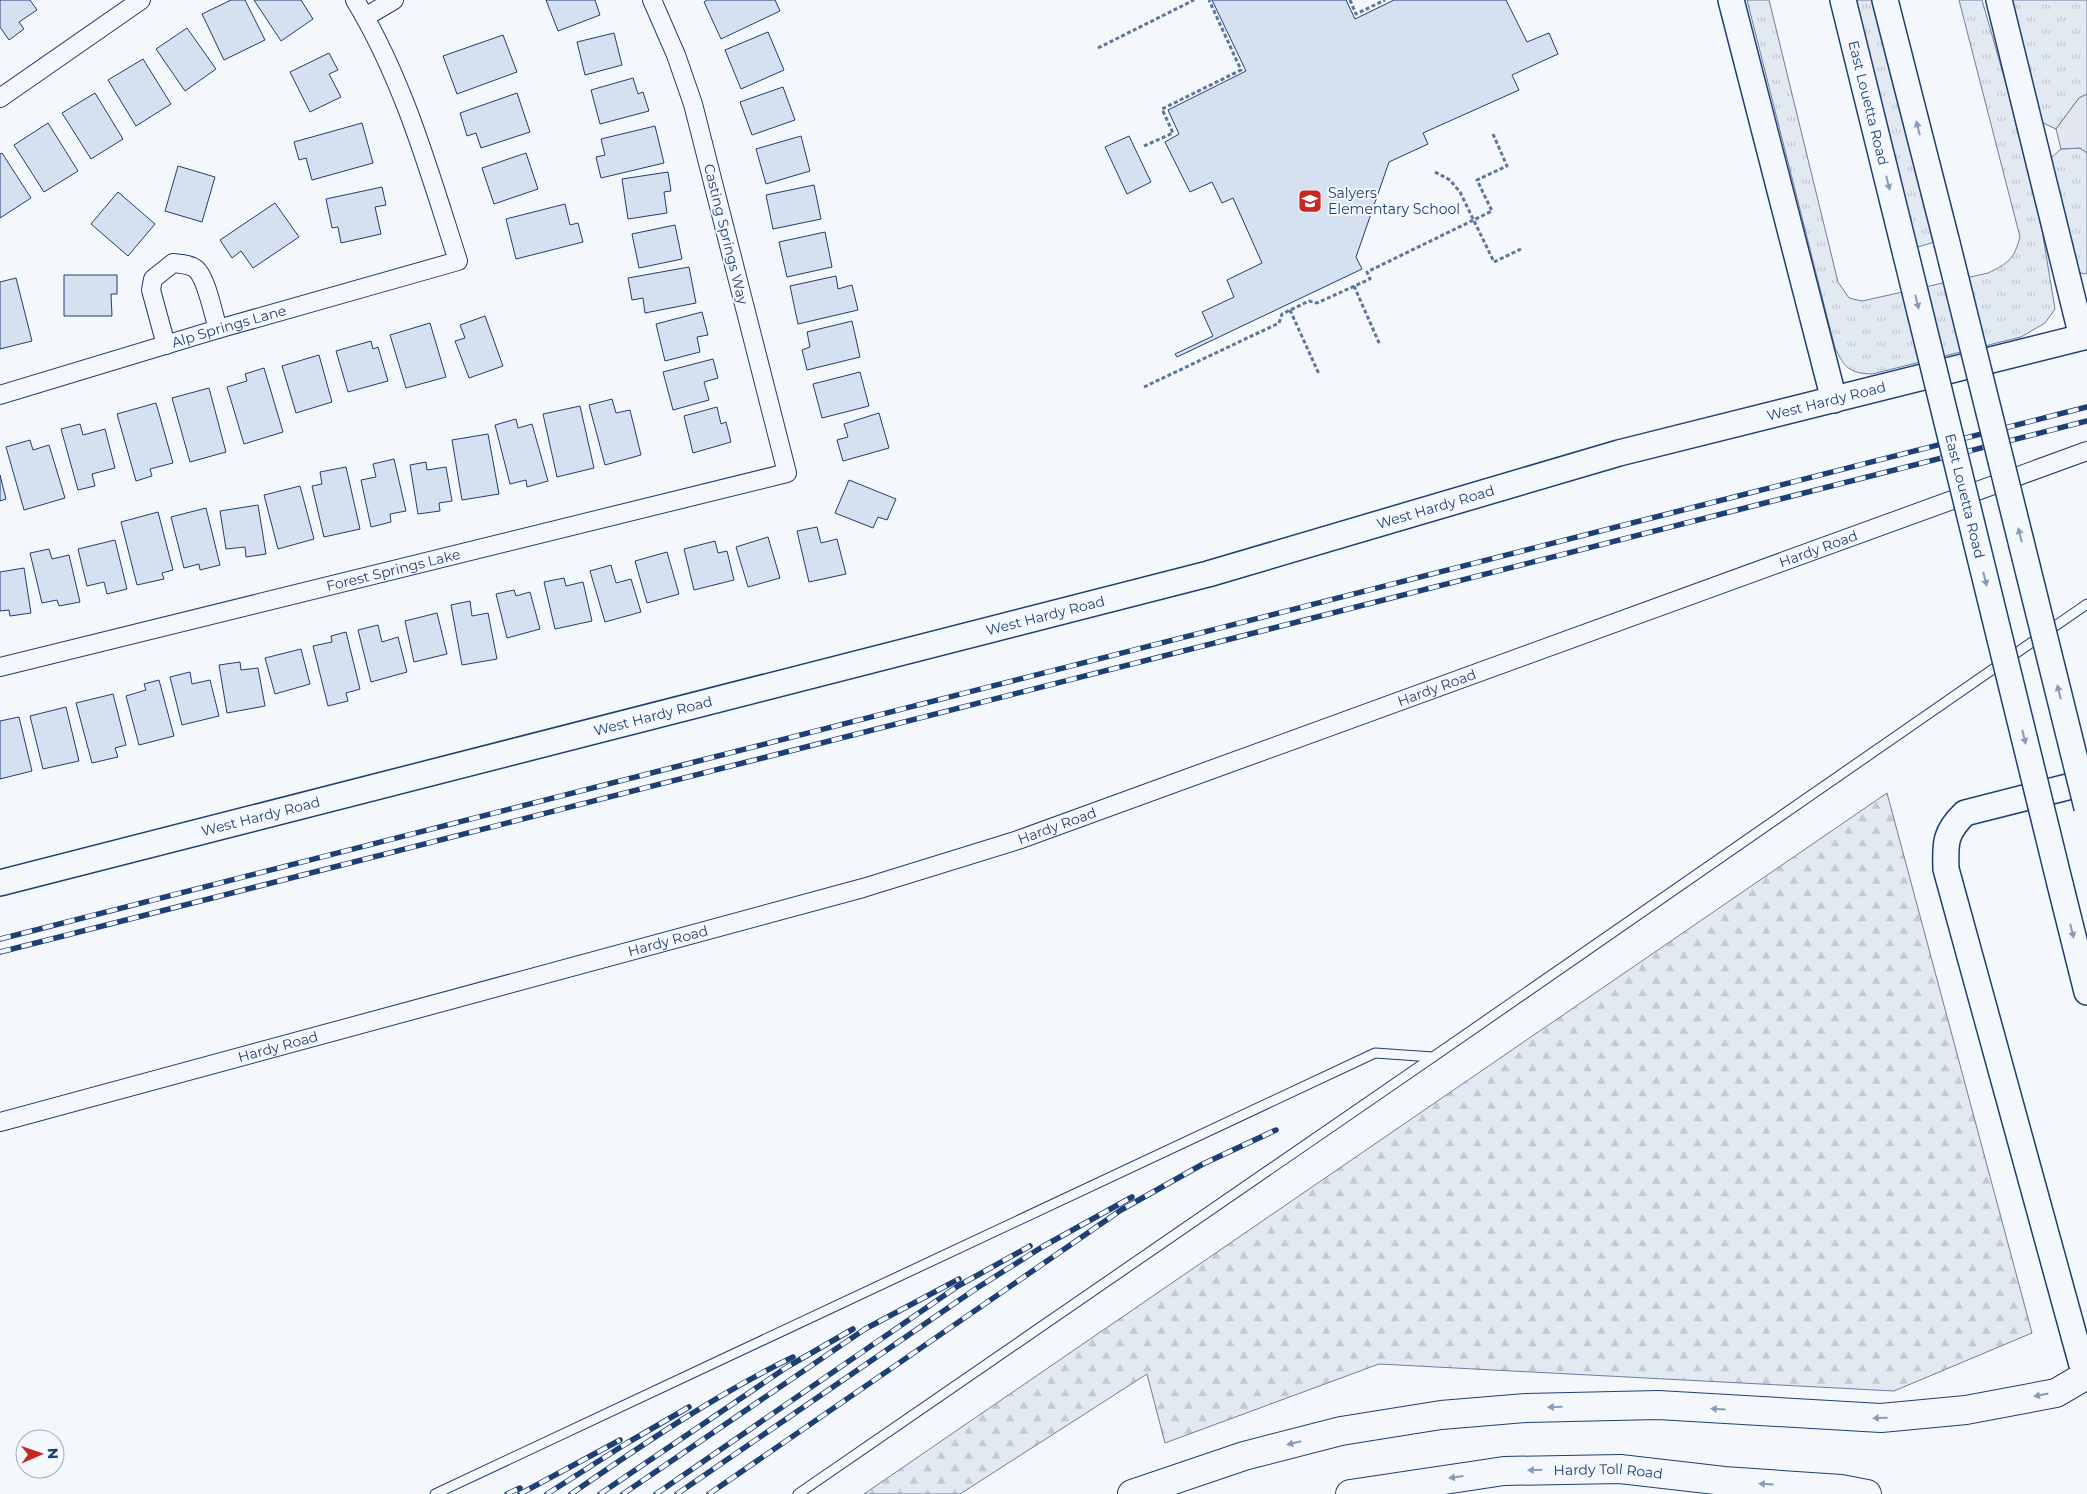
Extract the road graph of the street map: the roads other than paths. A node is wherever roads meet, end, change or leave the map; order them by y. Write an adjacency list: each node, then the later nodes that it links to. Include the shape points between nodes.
1 (141, 0): 10 (street)
2 (355, 0): 9 (street)
3 (394, 0): 9 (street)
4 (652, 0): 17 (street, Casting Springs Way, via 693,104)
5 (1731, 0): 15 (main road)
6 (1843, 0): 23 (main road, East Louetta Road, one-way to 23, bridge)
7 (1885, 0): 21 (main road, one-way to 7, bridge)
8 (1999, 0): 12 (main road)
9 (365, 17): 11 (street, Alp Springs Lane, via 411,113 458,261)
10 (0, 98)
11 (218, 329): 13 (street, Alp Springs Lane); 13 (street, via 203,281 196,270 173,263 153,279 151,290)
12 (2085, 337): 15 (main road, West Hardy Road)
13 (166, 345): 14 (street, Alp Springs Lane)
14 (0, 395)
15 (1834, 400): 22 (main road, West Hardy Road, via 1619,453 1208,574)
16 (2087, 451): 25 (street, Hardy Road, via 1018,840 863,888)
17 (787, 473): 19 (street, Forest Springs Lake)
18 (2087, 604): 24 (lane)
19 (0, 667)
20 (2087, 782): 26 (main road, via 1965,813 1951,826 1945,844 1946,869)
21 (2087, 808)
22 (0, 883)
23 (2087, 992)
24 (1433, 1057): 27 (lane, via 1375,1053); 28 (lane)
25 (0, 1122)
26 (2086, 1376): 29 (highway, one-way to 29, via 2056,1393 1966,1410 1881,1418 1658,1405 1526,1408 1441,1416 1342,1431 1271,1449)
27 (435, 1494)
28 (798, 1494)
29 (1132, 1494)
30 (1350, 1494): 31 (highway, Hardy Toll Road, one-way to 30, via 1620,1469 1504,1470)
31 (1867, 1494)

